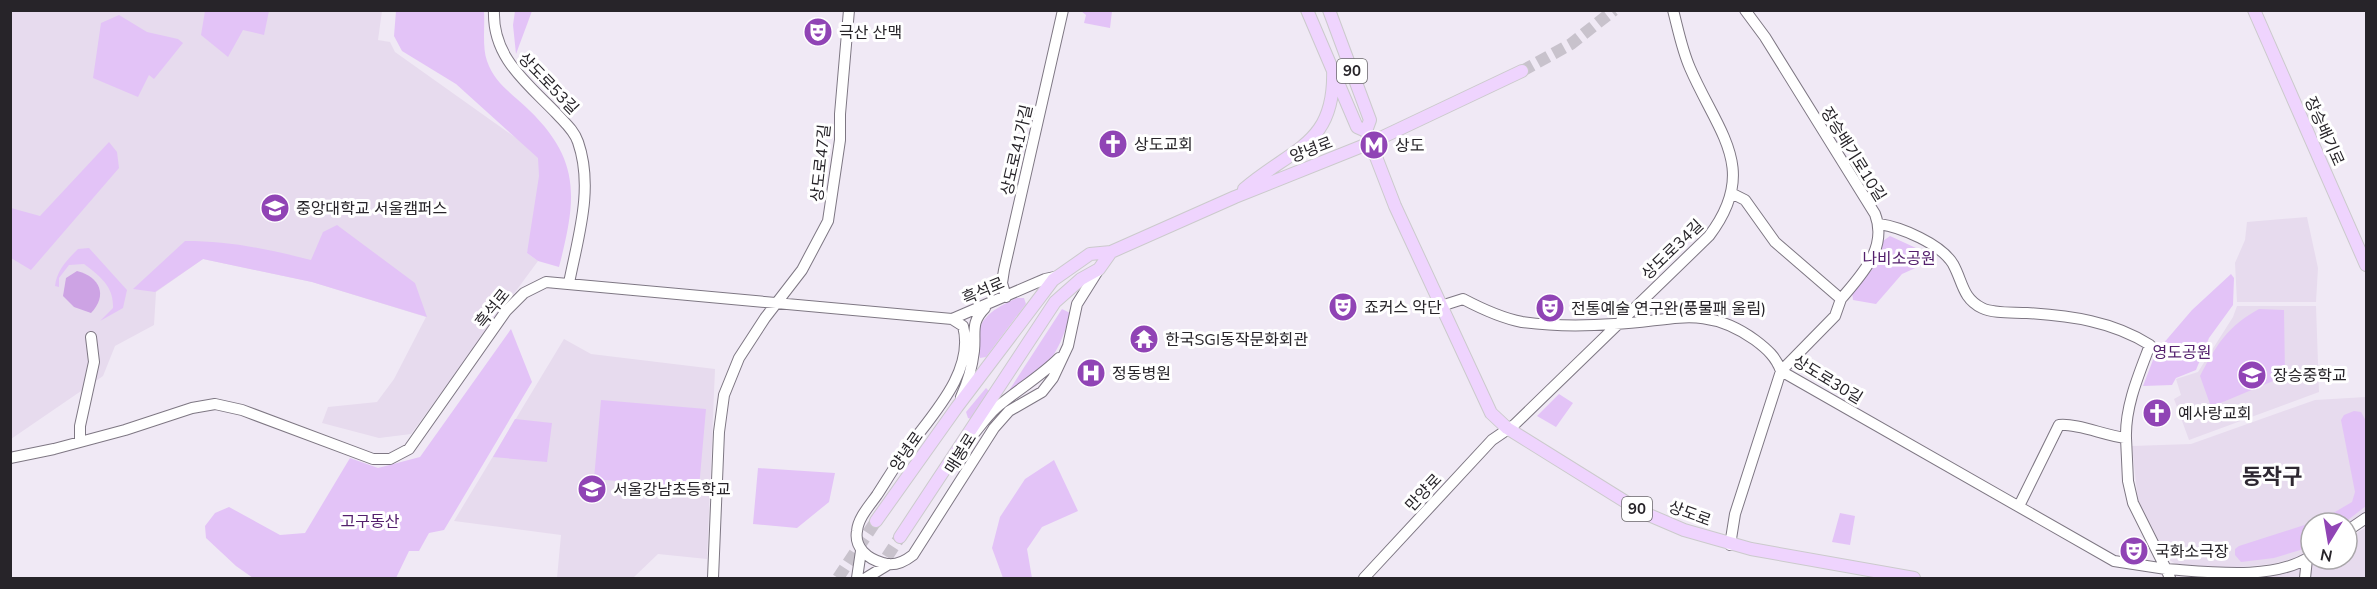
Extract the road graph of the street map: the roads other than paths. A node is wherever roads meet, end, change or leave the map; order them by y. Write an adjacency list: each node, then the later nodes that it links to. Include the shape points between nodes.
1 (494, 10): 19 (street, 상도로53길, via 497,43 506,60 569,127 578,142 585,180 584,205)
2 (849, 10): 22 (street, 상도로47길, via 840,140 828,221 802,270)
3 (1063, 10): 20 (street, 상도로41가길, via 1004,270)
4 (1306, 10): 9 (main road, 상도로 / 90)
5 (1329, 10): 11 (main road, 상도로 / 90, via 1370,120)
6 (1673, 10): 12 (street, 상도로34길, via 1689,66 1719,125 1734,169)
7 (1745, 10): 14 (street, 장승배기로10길)
8 (2254, 10): 16 (main road, 장승배기로)
9 (1333, 68): 11 (main road, 상도로 / 90, via 1357,127); 13 (main road, via 1329,107 1317,134 1305,147 1264,172)
10 (1522, 71): 11 (main road, 양녕로)
11 (1368, 137): 13 (main road, 양녕로); 24 (main road, 상도로 / 90)
12 (1733, 194): 21 (street, via 1745,200 1774,242); 26 (street, 상도로34길, via 1709,236)
13 (1234, 197): 15 (main road, 양녕로)
14 (1879, 224): 21 (street, via 1879,241 1868,267); 33 (street, 장승배기로10길, via 1895,226 1928,242 1952,263 1966,298 1984,310 2078,316 2129,332 2150,345 2135,384)
15 (1111, 252): 17 (main road); 18 (main road, 양녕로, via 1090,254)
16 (2367, 265)
17 (1099, 269): 29 (street, 매봉로, via 1077,304); 35 (main road, via 1055,302 1009,368)
18 (1059, 276): 20 (street, 흑석로); 31 (main road, 양녕로)
19 (569, 283): 22 (street, 흑석로); 34 (street, 흑석로, via 535,286 506,311 409,449 395,457 373,459 242,410 215,404)
20 (1006, 297): 23 (street, 흑석로)
21 (1841, 298): 30 (street, via 1835,316)
22 (777, 304): 25 (street, 흑석로); 45 (street, 상도로47길, via 739,358 724,395 718,432)
23 (987, 306): 25 (street, 흑석로); 27 (street)
24 (1441, 306): 26 (street, via 1463,299 1493,315 1523,322); 32 (main road, 상도로 / 90, via 1491,413)
25 (952, 319): 27 (street)
26 (1616, 324): 30 (street, 상도로30길, via 1681,317 1728,323 1764,347 1778,361); 32 (street, 상도로34길)
27 (969, 328): 31 (street, via 975,348); 41 (street, via 950,392 910,445 857,528)
28 (91, 337): 34 (street, via 94,362)
29 (1067, 348): 35 (street, via 1040,377 994,410); 43 (street, 매봉로, via 1042,392 1010,411 994,428 913,555 905,562)
30 (1781, 371): 37 (street, 상도로30길); 40 (street)
31 (957, 407): 38 (main road, 양녕로)
32 (1508, 428): 40 (main road, 상도로 / 90, via 1642,512); 48 (street, 만양로, via 1492,440)
33 (2126, 438): 37 (street, via 2060,425); 44 (street, via 2133,503)
34 (80, 440): 36 (street, 흑석로)
35 (956, 456): 39 (main road)
36 (10, 458)
37 (2019, 506): 44 (street, 상도로30길, via 2114,561)
38 (876, 521)
39 (900, 537)
40 (1730, 544): 49 (main road, 상도로 / 90)
41 (861, 550): 43 (street, via 874,560); 46 (street)
42 (2299, 561): 44 (street, via 2229,574)
43 (889, 564): 47 (street, 매봉로)
44 (2168, 574)
45 (713, 579)
46 (857, 579)
47 (866, 579)
48 (1364, 579)
49 (1914, 579)

